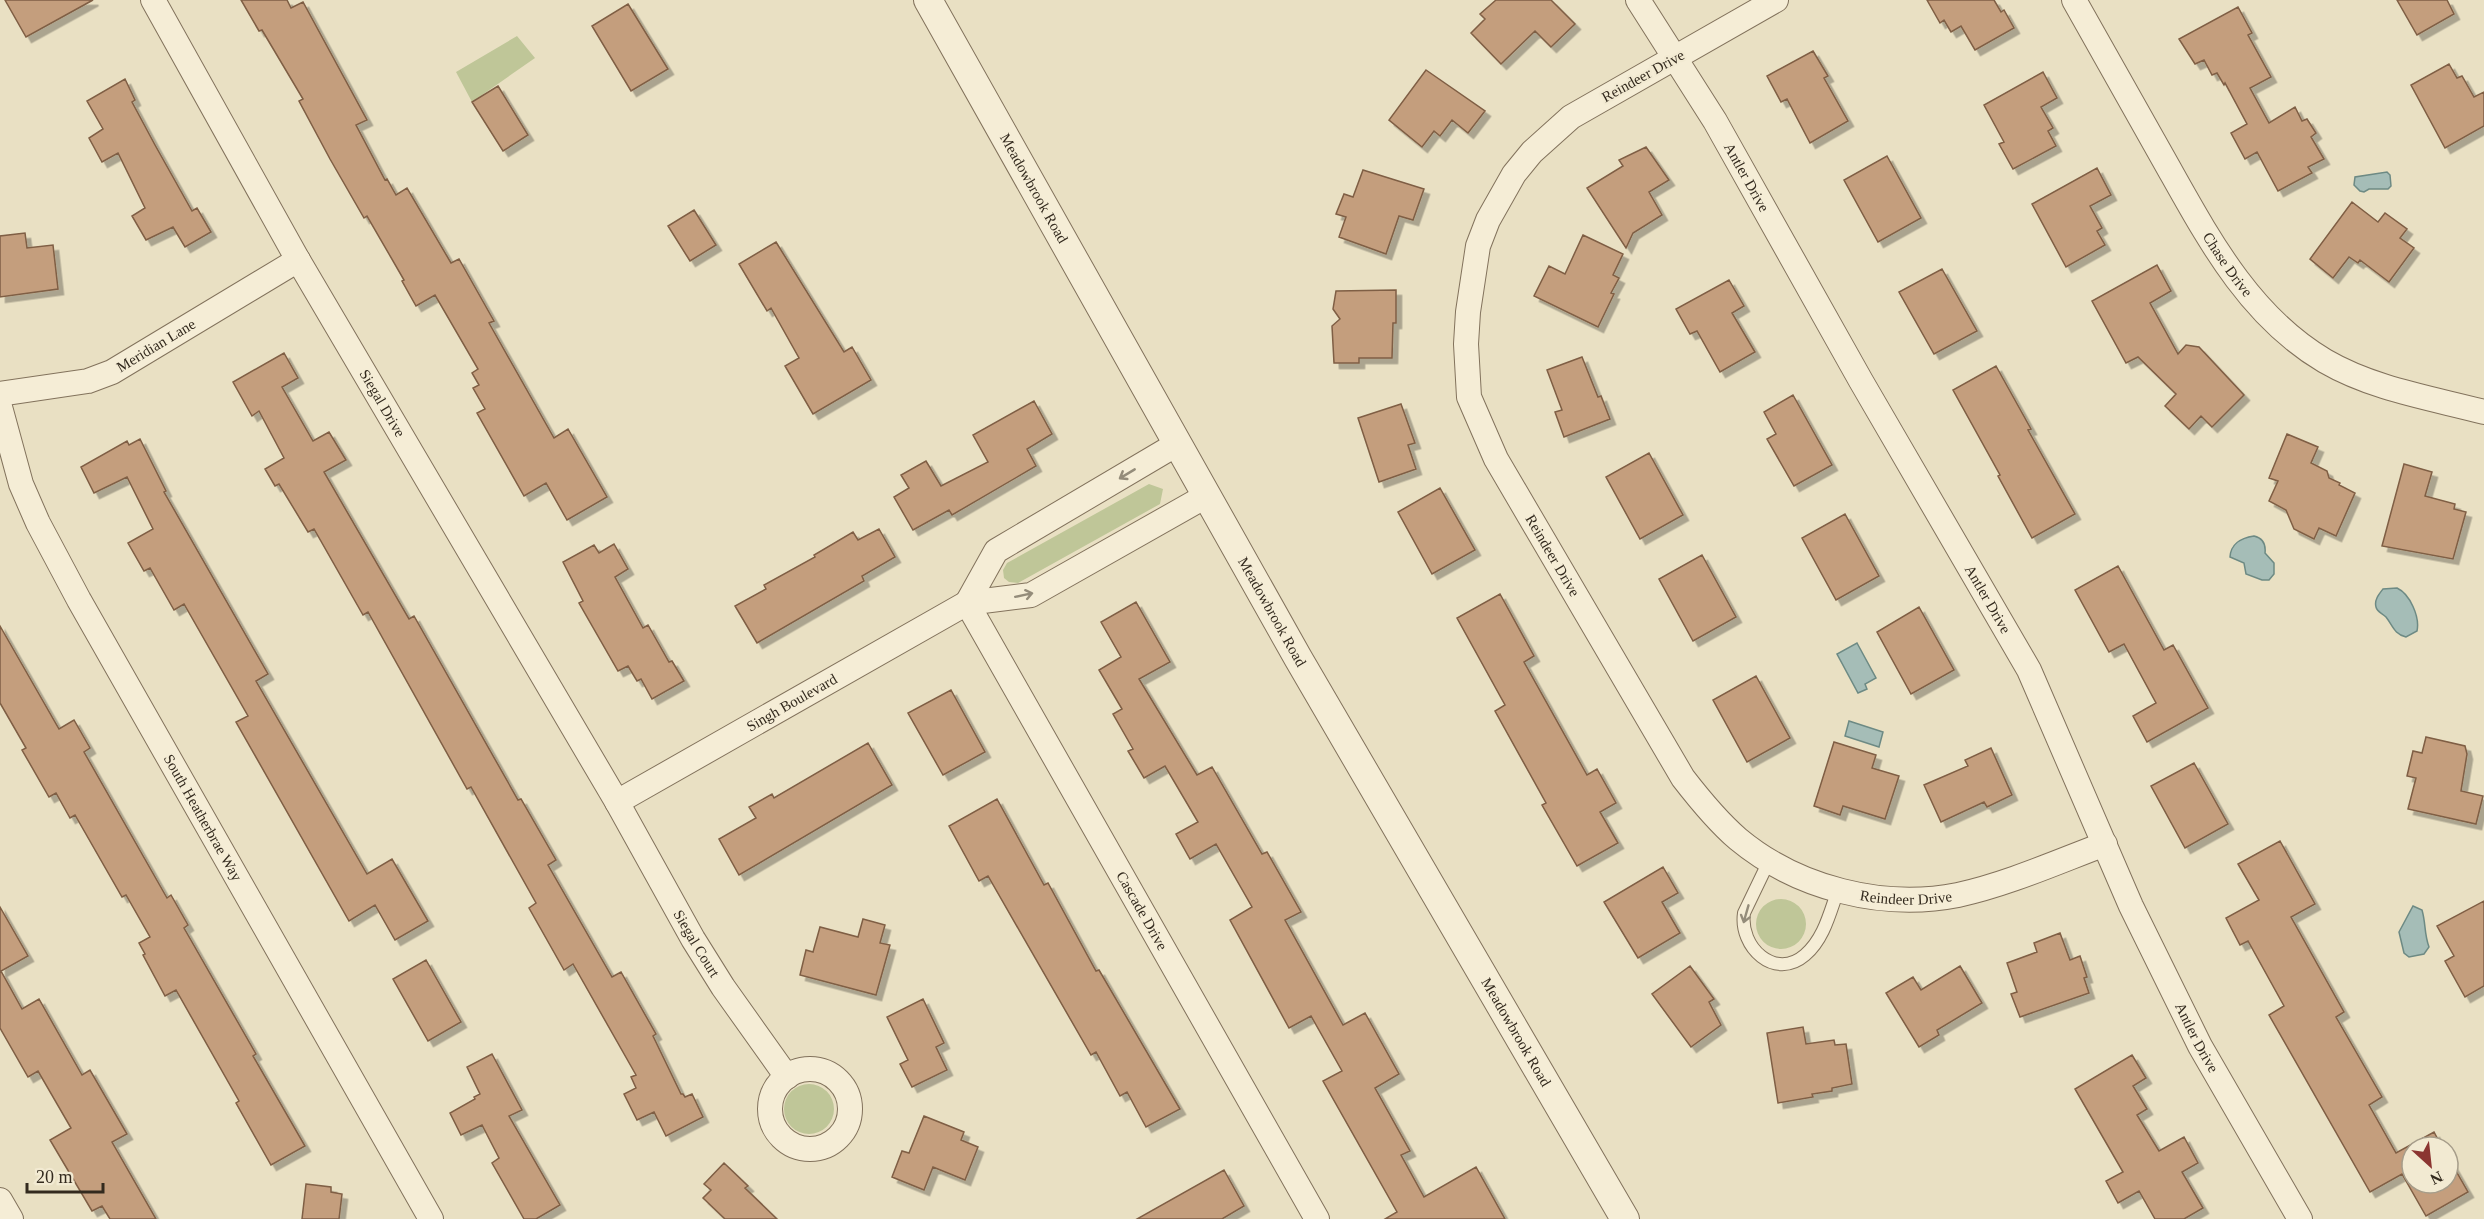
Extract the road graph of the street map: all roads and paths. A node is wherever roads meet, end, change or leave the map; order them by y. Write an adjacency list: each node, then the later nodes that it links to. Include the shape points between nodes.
1 (153, 0): 7 (street, Siegal Drive)
2 (928, 0): 11 (street, Meadowbrook Road)
3 (1638, 0): 6 (street, Antler Drive)
4 (1776, 0): 6 (street, Reindeer Drive)
5 (2074, 0): 10 (street, Chase Drive, via 2196,216 2231,272 2267,317 2300,345 2349,374)
6 (1675, 58): 15 (street, Antler Drive, via 2029,670); 16 (street, Reindeer Drive, via 1571,117 1514,174 1478,246 1466,333 1468,397 1496,459 1683,778 1721,823)
7 (298, 260): 8 (street, Meridian Lane, via 111,372 88,381); 14 (street, Siegal Drive)
8 (0, 394)
9 (0, 407): 21 (street, South Heatherbrae Way, via 21,484 38,523)
10 (2484, 412)
11 (1177, 444): 12 (street, Meadowbrook Road); 13 (street, one-way to 13, via 996,551)
12 (1206, 496): 13 (street, Singh Boulevard, one-way to 12, via 1031,595); 23 (street, Meadowbrook Road)
13 (967, 603): 14 (street, Singh Boulevard); 22 (street, Cascade Drive)
14 (617, 802): 18 (street, Siegal Court, via 693,939)
15 (2105, 844): 17 (street, Reindeer Drive, via 1956,895 1885,898); 24 (street, Antler Drive, via 2200,1046)
16 (1769, 861): 17 (street, Reindeer Drive); 17 (lane, one-way to 17, via 1743,923 1755,952 1767,962 1792,963 1813,948)
17 (1838, 890)
18 (787, 1077)
19 (0, 1200): 20 (street)
20 (11, 1219)
21 (431, 1219)
22 (1317, 1219)
23 (1625, 1219)
24 (2300, 1219)

